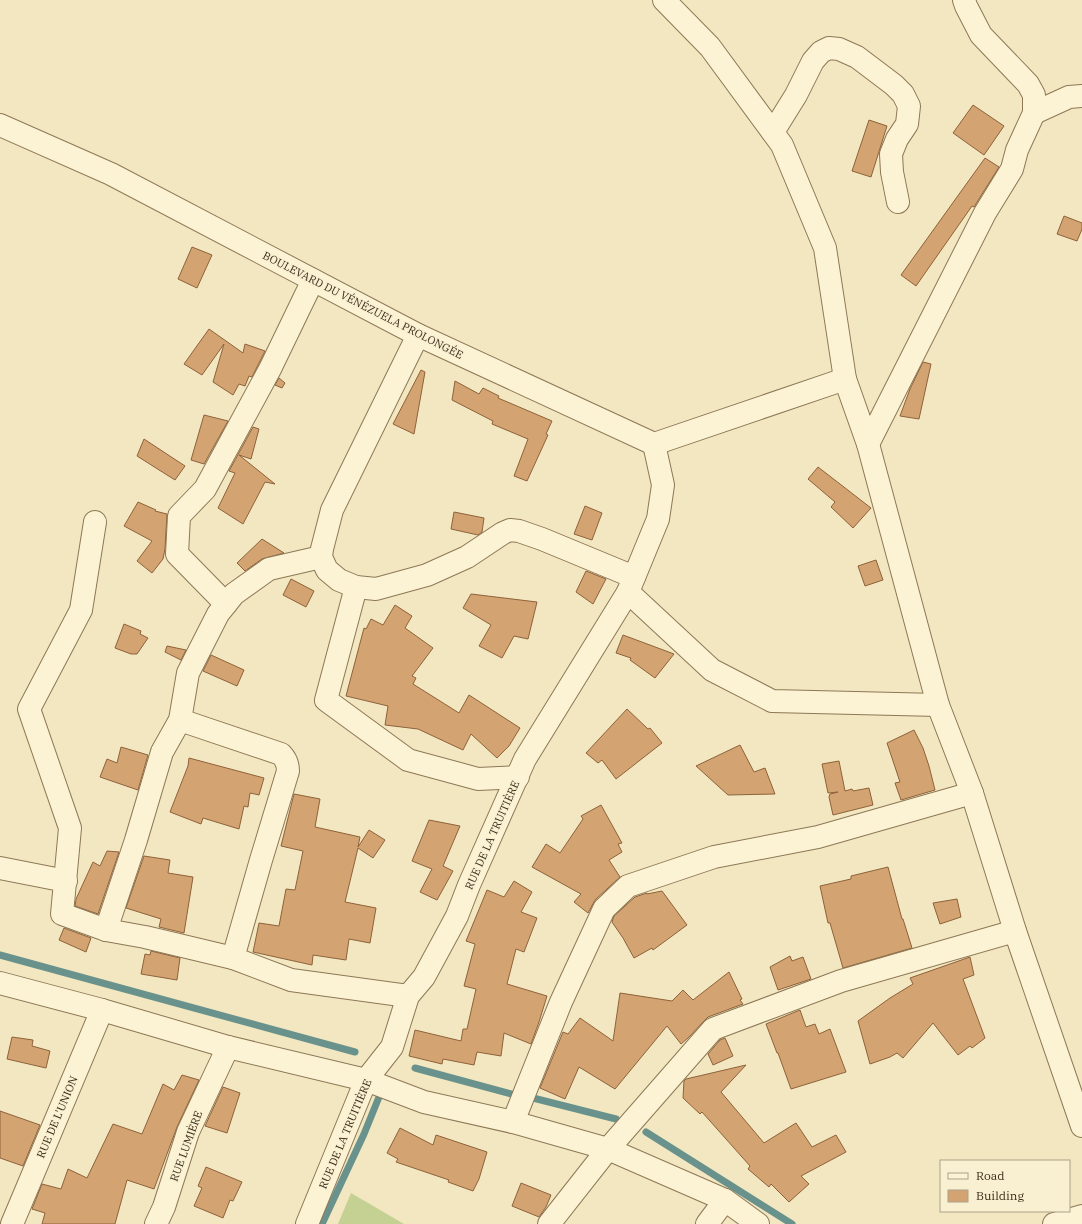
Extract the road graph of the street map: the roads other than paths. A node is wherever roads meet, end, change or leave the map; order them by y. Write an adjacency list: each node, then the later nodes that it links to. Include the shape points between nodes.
1 (664, 0): 6 (street, via 710,47)
2 (964, 0): 4 (street, via 981,35 1028,84 1034,95)
3 (1082, 96): 4 (street, via 1069,97)
4 (1034, 113): 12 (street, via 1012,169 985,213)
5 (0, 125): 8 (street, BOULEVARD DU VÉNÉZUELA PROLONGÉE, via 111,174)
6 (773, 132): 7 (street, via 796,95 812,61 821,52 829,48 839,49 857,57 894,85 903,94 909,106 907,124 891,154); 10 (street, via 782,145 825,248)
7 (898, 202)
8 (313, 280): 9 (street, BOULEVARD DU VÉNÉZUELA PROLONGÉE); 17 (street, via 270,369 205,490 179,516 177,554)
9 (418, 336): 11 (street, BOULEVARD DU VÉNÉZUELA PROLONGÉE); 14 (street, via 332,510)
10 (845, 379): 11 (street); 12 (street)
11 (654, 444): 15 (street, RUE DE LA TRUITIÈRE, via 663,485 658,519)
12 (868, 444): 18 (street)
13 (95, 522): 23 (street, via 81,610 29,709 70,828)
14 (321, 557): 16 (street, via 327,570 338,580); 17 (street, via 269,569 234,594)
15 (631, 584): 16 (street, via 542,539 510,530 467,557 427,575 376,589); 18 (street, via 712,670 772,701); 20 (street, RUE DE LA TRUITIÈRE)
16 (356, 587): 20 (street, via 326,700 408,760 478,779)
17 (226, 604): 19 (street, via 218,614 188,673)
18 (938, 705): 21 (street)
19 (180, 720): 24 (street, via 162,752); 26 (street, via 281,754 288,765)
20 (518, 776): 28 (street, RUE DE LA TRUITIÈRE, via 457,916 424,977)
21 (972, 794): 25 (street); 32 (street, via 818,837 714,857 628,886 604,909 561,1002)
22 (0, 868): 23 (street)
23 (66, 881): 24 (street, via 62,914)
24 (106, 930): 26 (street)
25 (1015, 931): 33 (street); 34 (street, via 841,981 713,1029)
26 (233, 958): 28 (street, via 291,980)
27 (0, 983): 29 (street)
28 (408, 996): 31 (street, RUE DE LA TRUITIÈRE, via 392,1047)
29 (102, 1010): 30 (street); 37 (street, RUE DE L'UNION)
30 (228, 1047): 31 (street); 38 (street, RUE LUMIÈRE, via 188,1132)
31 (366, 1080): 32 (street, via 424,1102); 39 (street, RUE DE LA TRUITIÈRE)
32 (513, 1122): 34 (street)
33 (1082, 1126)
34 (608, 1149): 35 (street); 40 (street)
35 (725, 1200): 41 (street); 42 (street)
36 (1082, 1216): 43 (street)
37 (12, 1224)
38 (156, 1224)
39 (307, 1224)
40 (549, 1224)
41 (707, 1224)
42 (758, 1224)
43 (1054, 1224)

